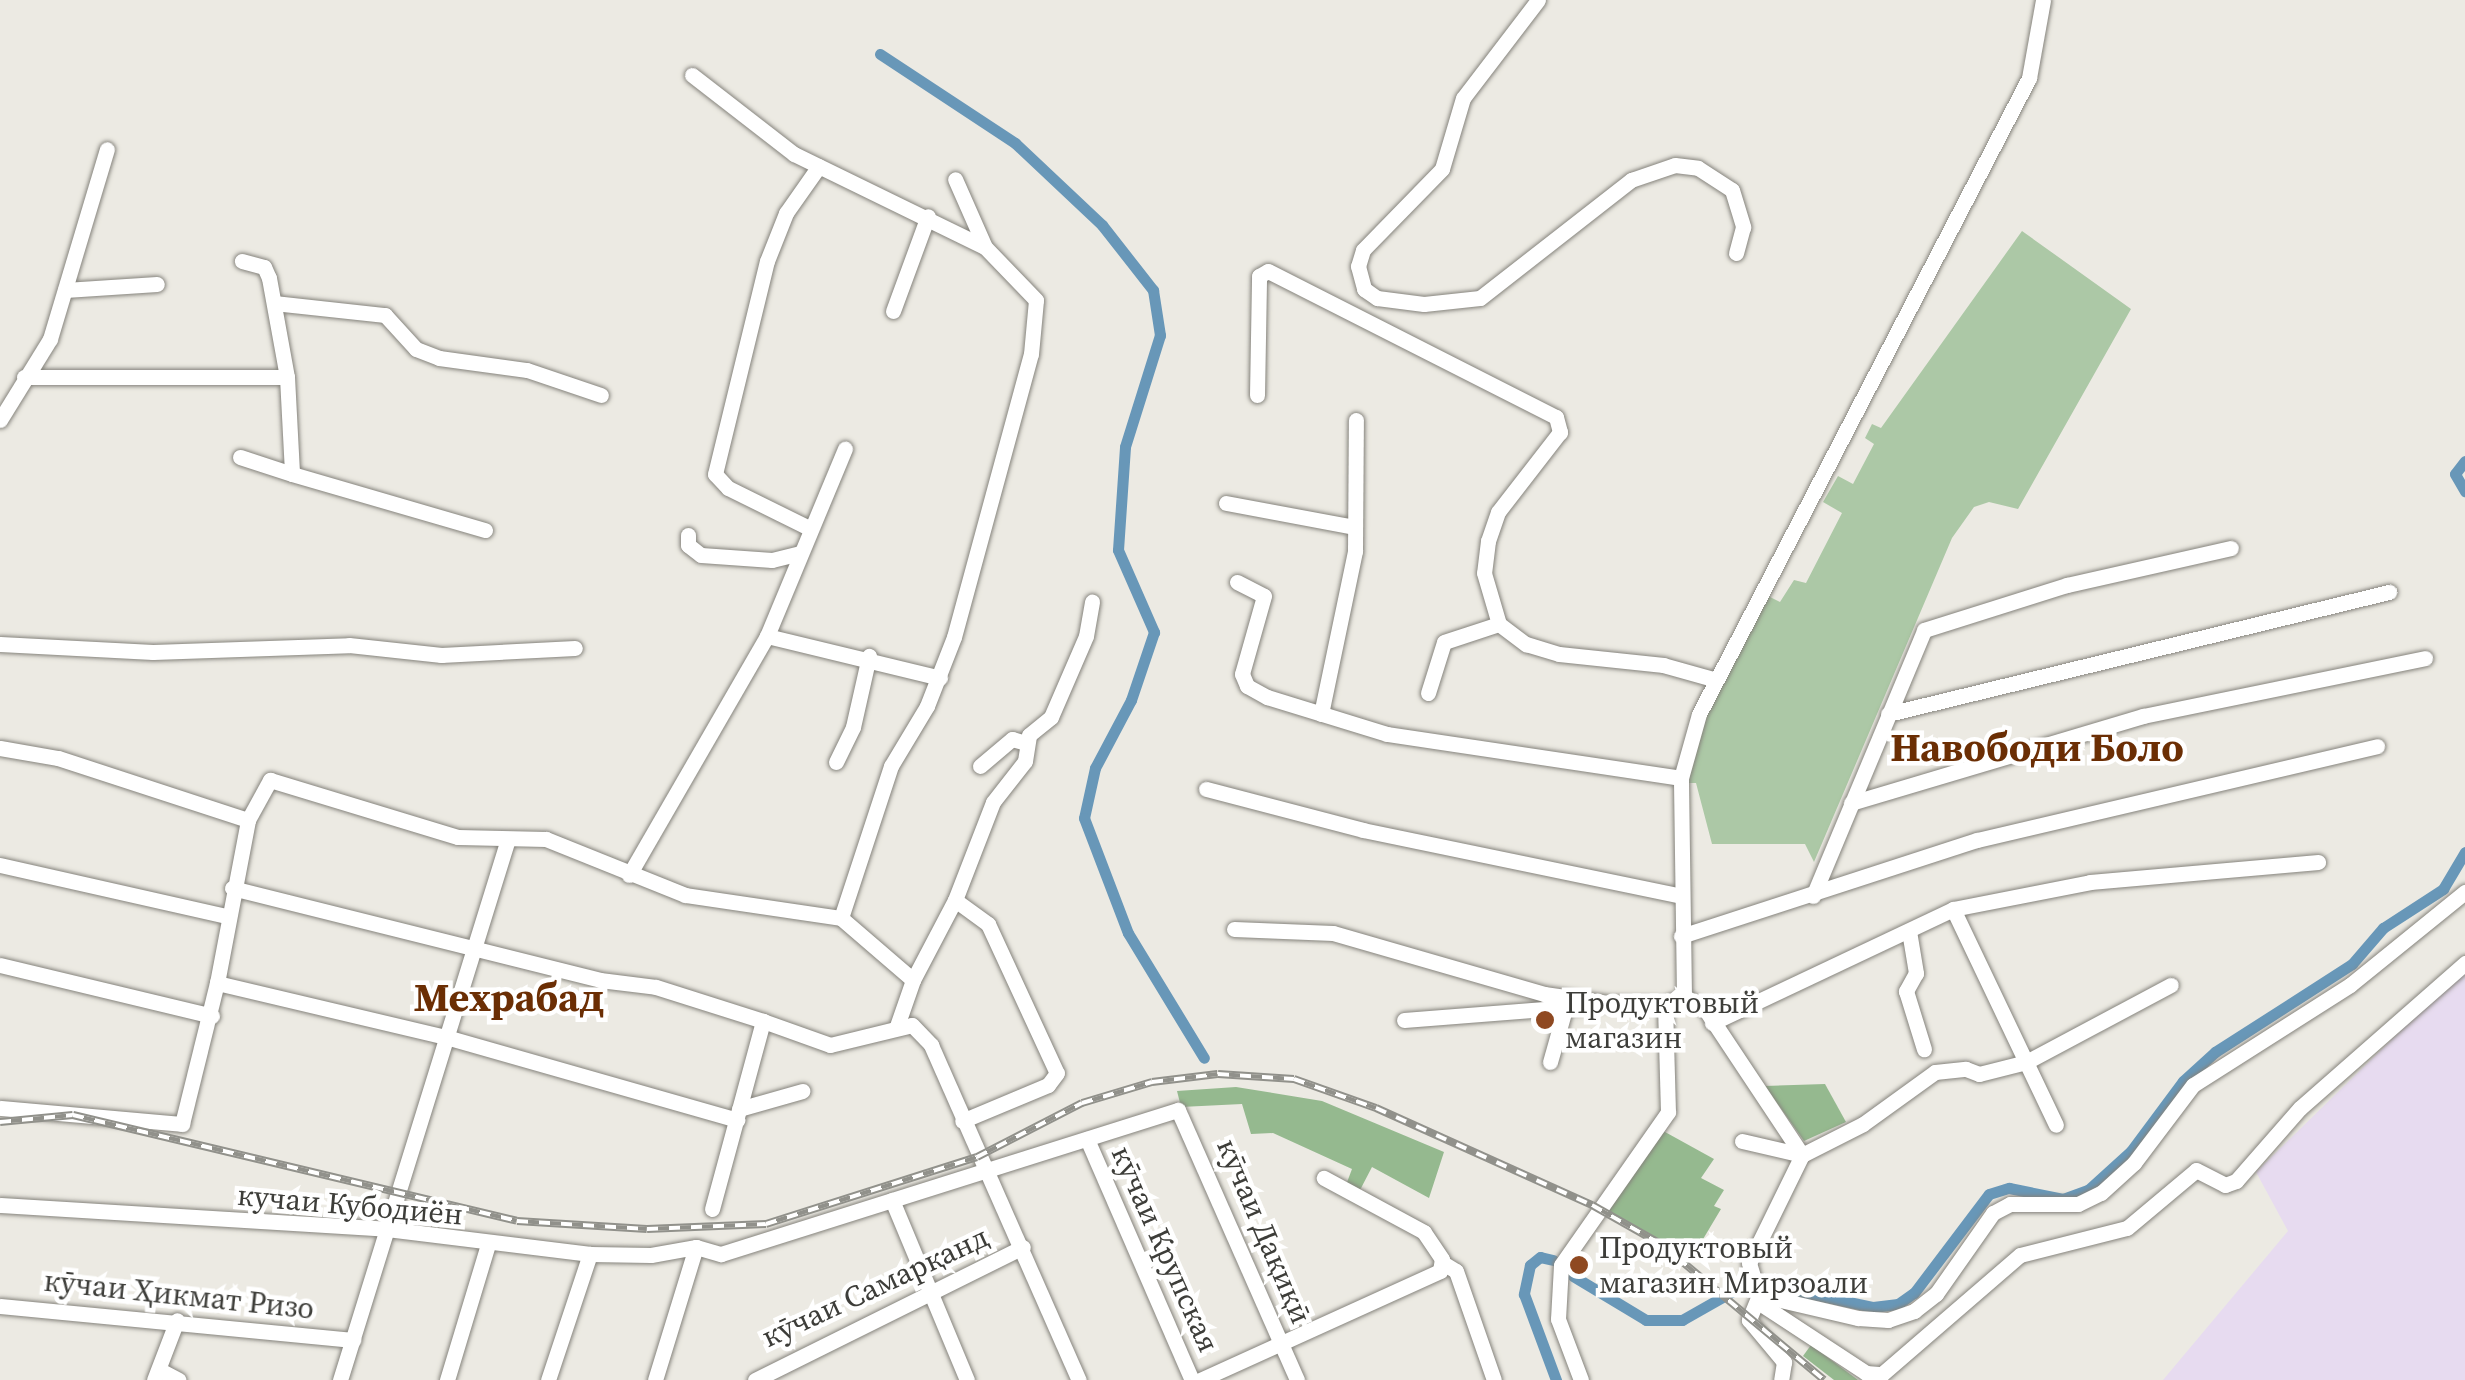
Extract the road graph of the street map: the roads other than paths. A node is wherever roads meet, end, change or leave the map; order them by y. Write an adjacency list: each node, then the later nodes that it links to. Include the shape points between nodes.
1 (1538, 0): 9 (street, via 1463,98 1442,169 1363,250 1358,266 1364,289 1377,298 1424,304 1480,298 1630,180 1675,165 1698,168 1732,190 1744,227)
2 (2043, 0): 41 (street, via 2028,78 1868,398)
3 (692, 75): 5 (street, via 753,127)
4 (107, 150): 12 (street)
5 (819, 166): 7 (street); 25 (street, via 786,213 767,261 715,474 728,488)
6 (955, 178): 8 (street)
7 (928, 216): 8 (street); 14 (street)
8 (985, 246): 40 (street, via 1036,300 1035,324 1005,460)
9 (1736, 253)
10 (242, 260): 13 (street, via 264,267)
11 (157, 284): 12 (street)
12 (64, 290): 15 (street, via 50,339)
13 (274, 303): 16 (street); 17 (street, via 384,315 416,349 440,358 500,364)
14 (893, 311)
15 (24, 377): 16 (street); 19 (street)
16 (287, 377): 23 (street)
17 (601, 395)
18 (1257, 395): 34 (street, via 1259,276 1268,271 1556,416 1560,432 1498,512 1488,540 1484,573)
19 (0, 420)
20 (1356, 420): 26 (street)
21 (845, 449): 25 (street)
22 (240, 457): 23 (street)
23 (292, 474): 27 (street)
24 (1226, 504): 26 (street)
25 (807, 527): 30 (street)
26 (1354, 527): 43 (street, via 1348,607)
27 (485, 530)
28 (688, 536): 30 (street, via 688,545 701,555 772,560)
29 (2231, 548): 44 (street, via 2067,584 1924,630)
30 (800, 553): 35 (street)
31 (1237, 582): 43 (street, via 1264,596 1242,664 1244,681 1267,697)
32 (2389, 592): 44 (street)
33 (1092, 602): 45 (street, via 1086,636 1051,717)
34 (1499, 624): 41 (street, via 1526,644 1559,654 1663,665); 42 (street, via 1444,642)
35 (767, 636): 38 (street); 57 (street)
36 (0, 644): 37 (street, via 153,652 349,645 441,655)
37 (576, 648)
38 (869, 656): 40 (street); 48 (street, via 853,728)
39 (2425, 658): 52 (street, via 2143,716)
40 (940, 678): 65 (street, via 891,766)
41 (1713, 678): 50 (street)
42 (1428, 693)
43 (1321, 714): 50 (street, via 1387,734)
44 (1888, 714): 52 (street)
45 (1026, 744): 49 (street, via 1012,739); 62 (street, via 1025,761 985,817)
46 (2377, 746): 61 (street, via 1977,840)
47 (0, 748): 53 (street, via 58,758)
48 (836, 762)
49 (980, 766)
50 (1681, 778): 60 (street)
51 (1206, 788): 60 (street, via 1363,830)
52 (1851, 804): 61 (street)
53 (248, 820): 54 (street, via 270,780 458,836); 58 (street)
54 (508, 839): 57 (street, via 546,839); 69 (street)
55 (2318, 862): 63 (street, via 2090,882)
56 (0, 865): 64 (street)
57 (629, 875): 65 (street, via 685,894)
58 (232, 888): 64 (street); 69 (street)
59 (2465, 892): 109 (street, via 2350,985 2192,1085 2134,1163 2101,1193 2078,1204 2010,1204 1992,1214 1936,1294 1914,1310 1888,1320 1858,1318)
60 (1681, 896): 68 (street)
61 (1813, 896): 68 (street)
62 (955, 900): 72 (street); 92 (street, via 988,924 1057,1073 1048,1085)
63 (1952, 910): 67 (street); 87 (street)
64 (227, 916): 73 (street)
65 (841, 918): 72 (street)
66 (1234, 929): 76 (street, via 1333,933 1544,994)
67 (1909, 931): 82 (street); 85 (street, via 1916,973 1906,991)
68 (1682, 936): 75 (street)
69 (473, 945): 81 (street, via 600,980 656,987); 84 (street)
70 (2465, 963): 109 (street, via 2300,1108 2236,1181 2225,1186 2196,1170 2127,1228 2011,1260 1882,1374 1866,1374)
71 (0, 966): 79 (street)
72 (913, 980): 83 (street)
73 (217, 984): 79 (street); 84 (street)
74 (2172, 985): 87 (street)
75 (1684, 996): 77 (street); 82 (street, via 1705,1009)
76 (1609, 1003): 77 (street); 78 (street)
77 (1665, 1004): 127 (street, via 1668,1112 1558,1281 1558,1318)
78 (1566, 1009): 80 (street); 86 (street)
79 (212, 1016): 89 (street, via 189,1116 177,1126 78,1110)
80 (1404, 1020)
81 (763, 1021): 83 (street, via 830,1044); 91 (street)
82 (1712, 1023): 96 (street)
83 (896, 1026): 92 (street, via 912,1025 925,1034)
84 (446, 1037): 91 (street); 102 (street)
85 (1924, 1049)
86 (1550, 1062)
87 (2026, 1062): 93 (street); 96 (street, via 1979,1074 1966,1068 1934,1072 1863,1124)
88 (802, 1091): 91 (street)
89 (0, 1108)
90 (1174, 1110): 94 (street, кучаи Кубодиён); 113 (street, кӯчаи Дақиқӣ, via 1187,1118)
91 (738, 1115): 101 (street)
92 (962, 1122): 97 (street)
93 (2056, 1125)
94 (1087, 1139): 97 (street, кучаи Кубодиён); 123 (street, кӯчаи Крупская)
95 (1742, 1140): 96 (street)
96 (1802, 1154): 109 (street, via 1753,1250 1749,1273)
97 (984, 1170): 99 (street, кучаи Кубодиён); 105 (street)
98 (1324, 1178): 107 (street, via 1424,1232)
99 (892, 1200): 104 (street, кучаи Кубодиён, via 722,1254); 108 (street)
100 (0, 1205): 102 (street, кучаи Кубодиён)
101 (712, 1209)
102 (387, 1229): 103 (street, кучаи Кубодиён); 112 (street)
103 (488, 1244): 106 (street, кучаи Кубодиён); 117 (street)
104 (696, 1247): 106 (street, кучаи Кубодиён); 119 (street)
105 (1024, 1248): 108 (street, кӯчаи Самарқанд); 122 (street)
106 (590, 1254): 118 (street)
107 (1443, 1264): 113 (street, via 1440,1272); 126 (street, via 1456,1271)
108 (927, 1292): 120 (street, кӯчаи Самарқанд); 121 (street)
109 (1759, 1298): 128 (street, via 1749,1320 1784,1362)
110 (0, 1306): 111 (street, кӯчаи Ҳикмат Ризо)
111 (177, 1320): 112 (street, кӯчаи Ҳикмат Ризо); 114 (street)
112 (353, 1340): 116 (street)
113 (1280, 1342): 124 (street); 125 (street, кӯчаи Дақиқӣ)
114 (157, 1375): 115 (street)
115 (179, 1380)
116 (340, 1380)
117 (446, 1380)
118 (548, 1380)
119 (655, 1380)
120 (755, 1380)
121 (966, 1380)
122 (1080, 1380)
123 (1192, 1380)
124 (1200, 1380)
125 (1297, 1380)
126 (1494, 1380)
127 (1580, 1380)
128 (1781, 1380)

